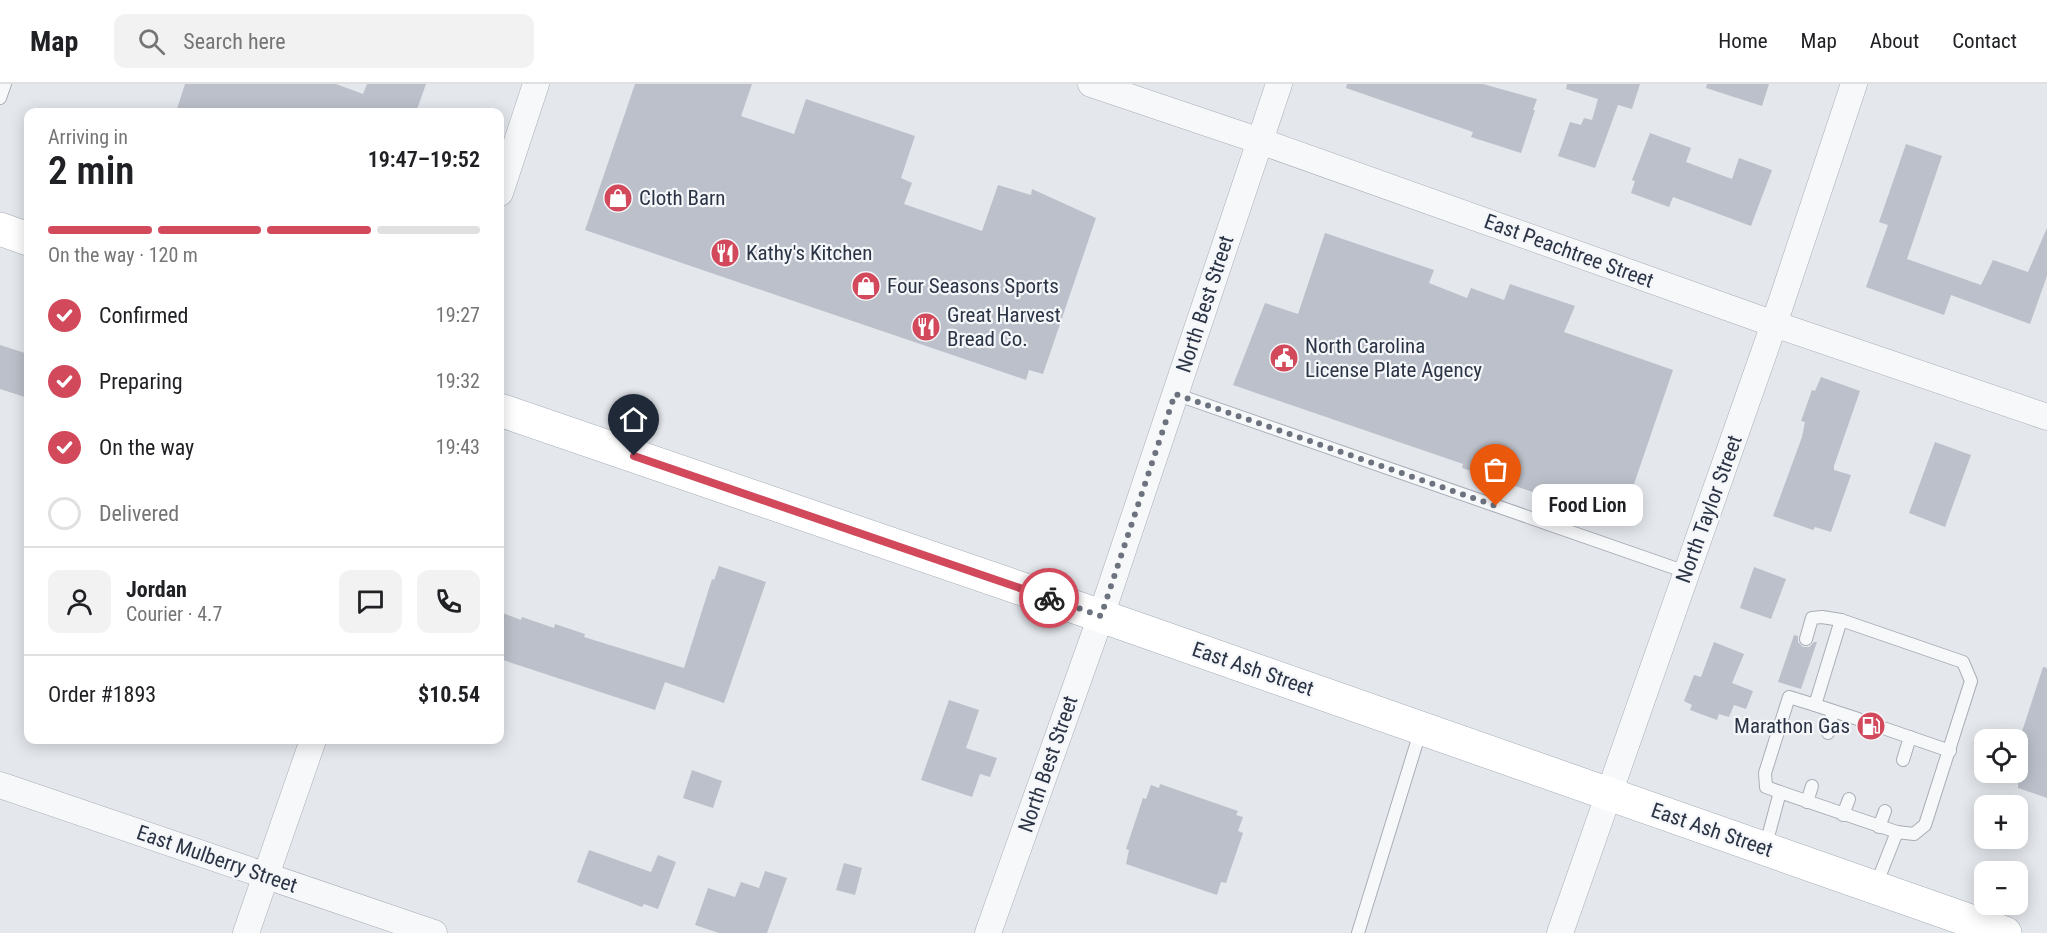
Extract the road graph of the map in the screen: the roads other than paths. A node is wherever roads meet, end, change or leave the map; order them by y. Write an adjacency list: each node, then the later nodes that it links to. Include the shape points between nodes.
1 (5, 84): 6 (lane)
2 (536, 84): 8 (street)
3 (1091, 84): 7 (street, East Peachtree Street)
4 (1280, 84): 7 (street, North Best Street)
5 (1854, 84): 11 (street, North Taylor Street)
6 (0, 98)
7 (1260, 141): 11 (street, East Peachtree Street); 12 (street, North Best Street)
8 (504, 181)
9 (0, 229): 10 (main road)
10 (24, 238)
11 (1774, 324): 14 (street, East Peachtree Street); 15 (street, North Taylor Street)
12 (1175, 394): 15 (lane); 16 (street, North Best Street)
13 (504, 411): 16 (main road, East Ash Street)
14 (2047, 417)
15 (1686, 572): 32 (street, North Taylor Street)
16 (1101, 616): 22 (main road, East Ash Street); 44 (street, North Best Street)
17 (1841, 620): 18 (lane, via 1812,618); 19 (lane); 27 (lane, via 1963,662 1971,681)
18 (1806, 639)
19 (1815, 705): 20 (lane); 31 (lane, via 1790,691 1765,773 1766,787)
20 (1833, 711): 21 (lane); 24 (lane)
21 (1858, 719)
22 (1422, 728): 32 (main road, East Ash Street); 45 (lane)
23 (1886, 729): 25 (lane)
24 (1828, 733)
25 (1910, 737): 27 (lane); 28 (lane)
26 (312, 744): 40 (street)
27 (1950, 751): 38 (lane, via 1925,825 1914,834)
28 (1903, 760)
29 (0, 785): 40 (street, East Mulberry Street)
30 (1812, 786): 34 (lane)
31 (1780, 792): 34 (lane); 39 (lane)
32 (1608, 794): 39 (main road, East Ash Street); 46 (street, North Taylor Street)
33 (1849, 799): 36 (lane)
34 (1807, 802): 36 (lane)
35 (1885, 811): 37 (lane)
36 (1843, 814): 37 (lane)
37 (1879, 827): 38 (lane)
38 (1897, 832): 41 (lane)
39 (1764, 849): 41 (main road, East Ash Street)
40 (266, 876): 42 (street); 43 (street, East Mulberry Street)
41 (1875, 887): 47 (main road, East Ash Street)
42 (246, 933)
43 (434, 933)
44 (988, 933)
45 (1358, 933)
46 (1560, 933)
47 (2005, 933)

